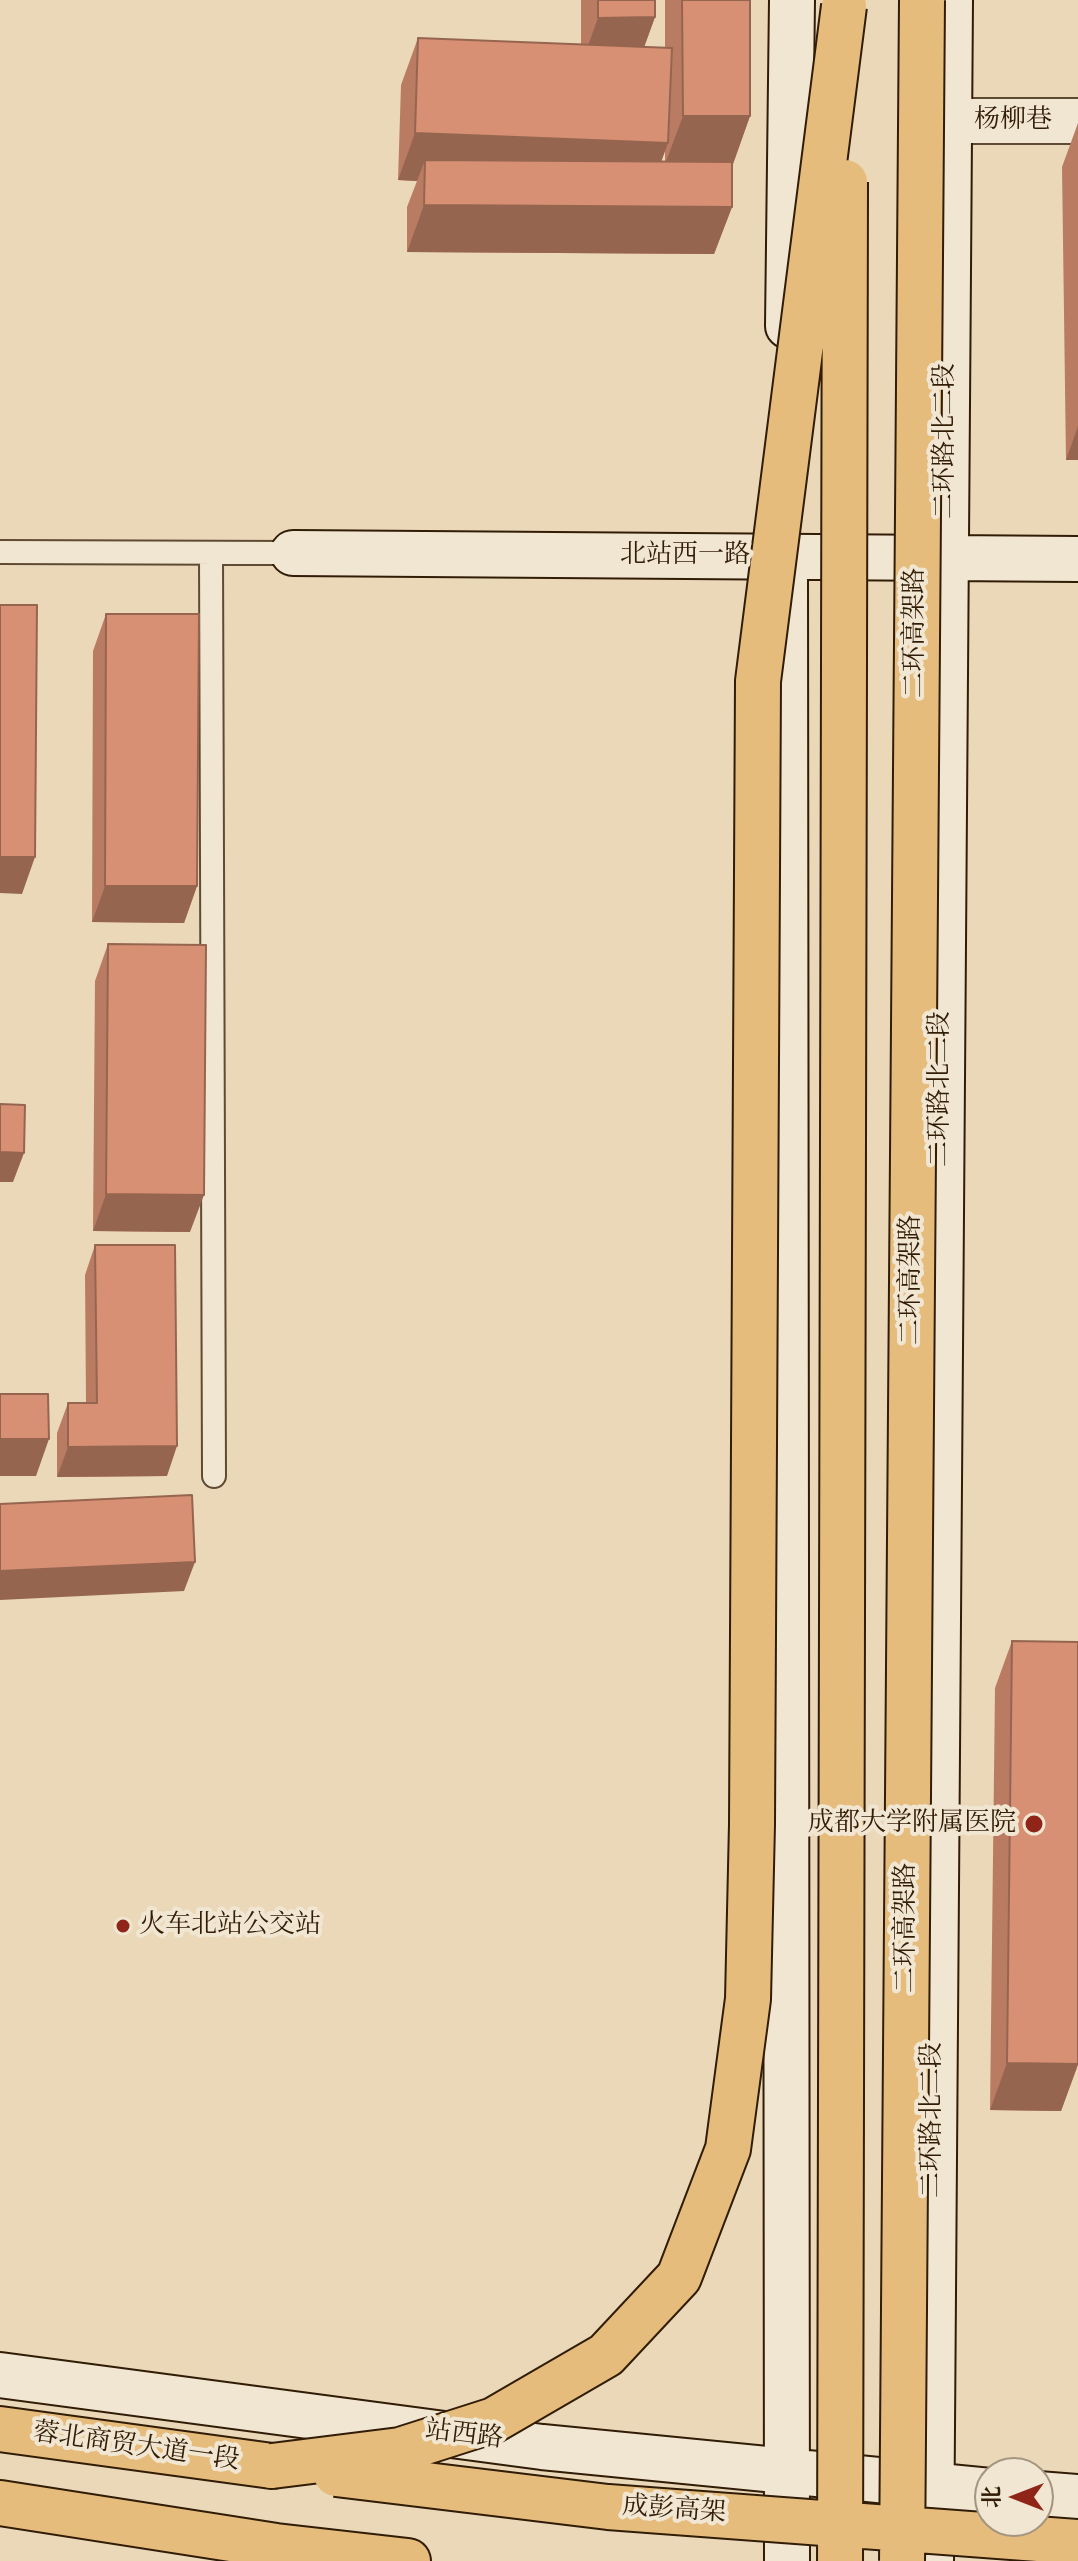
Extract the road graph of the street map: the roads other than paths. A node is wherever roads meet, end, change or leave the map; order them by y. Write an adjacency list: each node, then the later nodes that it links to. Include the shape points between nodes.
1 (792, 0): 10 (main road)
2 (922, 0): 29 (highway, 二环高架路, bridge)
3 (950, 0): 5 (main road, 二环路北二段)
4 (844, 3): 16 (highway, bridge, via 758,681 752,1824 748,1999 728,2149 679,2277 606,2355 494,2420 400,2450); 28 (highway, bridge)
5 (949, 121): 6 (main road, 杨柳巷); 11 (main road, 二环路北二段)
6 (1078, 121)
7 (0, 552): 8 (lane)
8 (211, 553): 9 (lane); 13 (lane)
9 (293, 553): 10 (main road, 北站西一路)
10 (785, 556): 11 (main road, 北站西一路); 17 (main road)
11 (945, 558): 12 (main road, 北站西一路); 18 (main road, 二环路北二段)
12 (1078, 559)
13 (214, 1476)
14 (0, 2375): 17 (main road, 站西路, via 542,2447)
15 (0, 2429): 16 (highway, 蓉北商贸大道一段)
16 (272, 2466): 23 (highway, 成彭高架, bridge, via 608,2507)
17 (788, 2471): 18 (main road, 站西路); 27 (main road)
18 (930, 2487): 19 (main road, 站西路); 30 (main road, 二环路北二段)
19 (974, 2490)
20 (1054, 2495): 21 (main road)
21 (1078, 2497)
22 (0, 2503): 24 (highway)
23 (1078, 2542)
24 (276, 2546): 25 (highway); 26 (highway)
25 (341, 2561)
26 (408, 2561)
27 (787, 2561)
28 (840, 2561)
29 (902, 2561)
30 (931, 2561)

